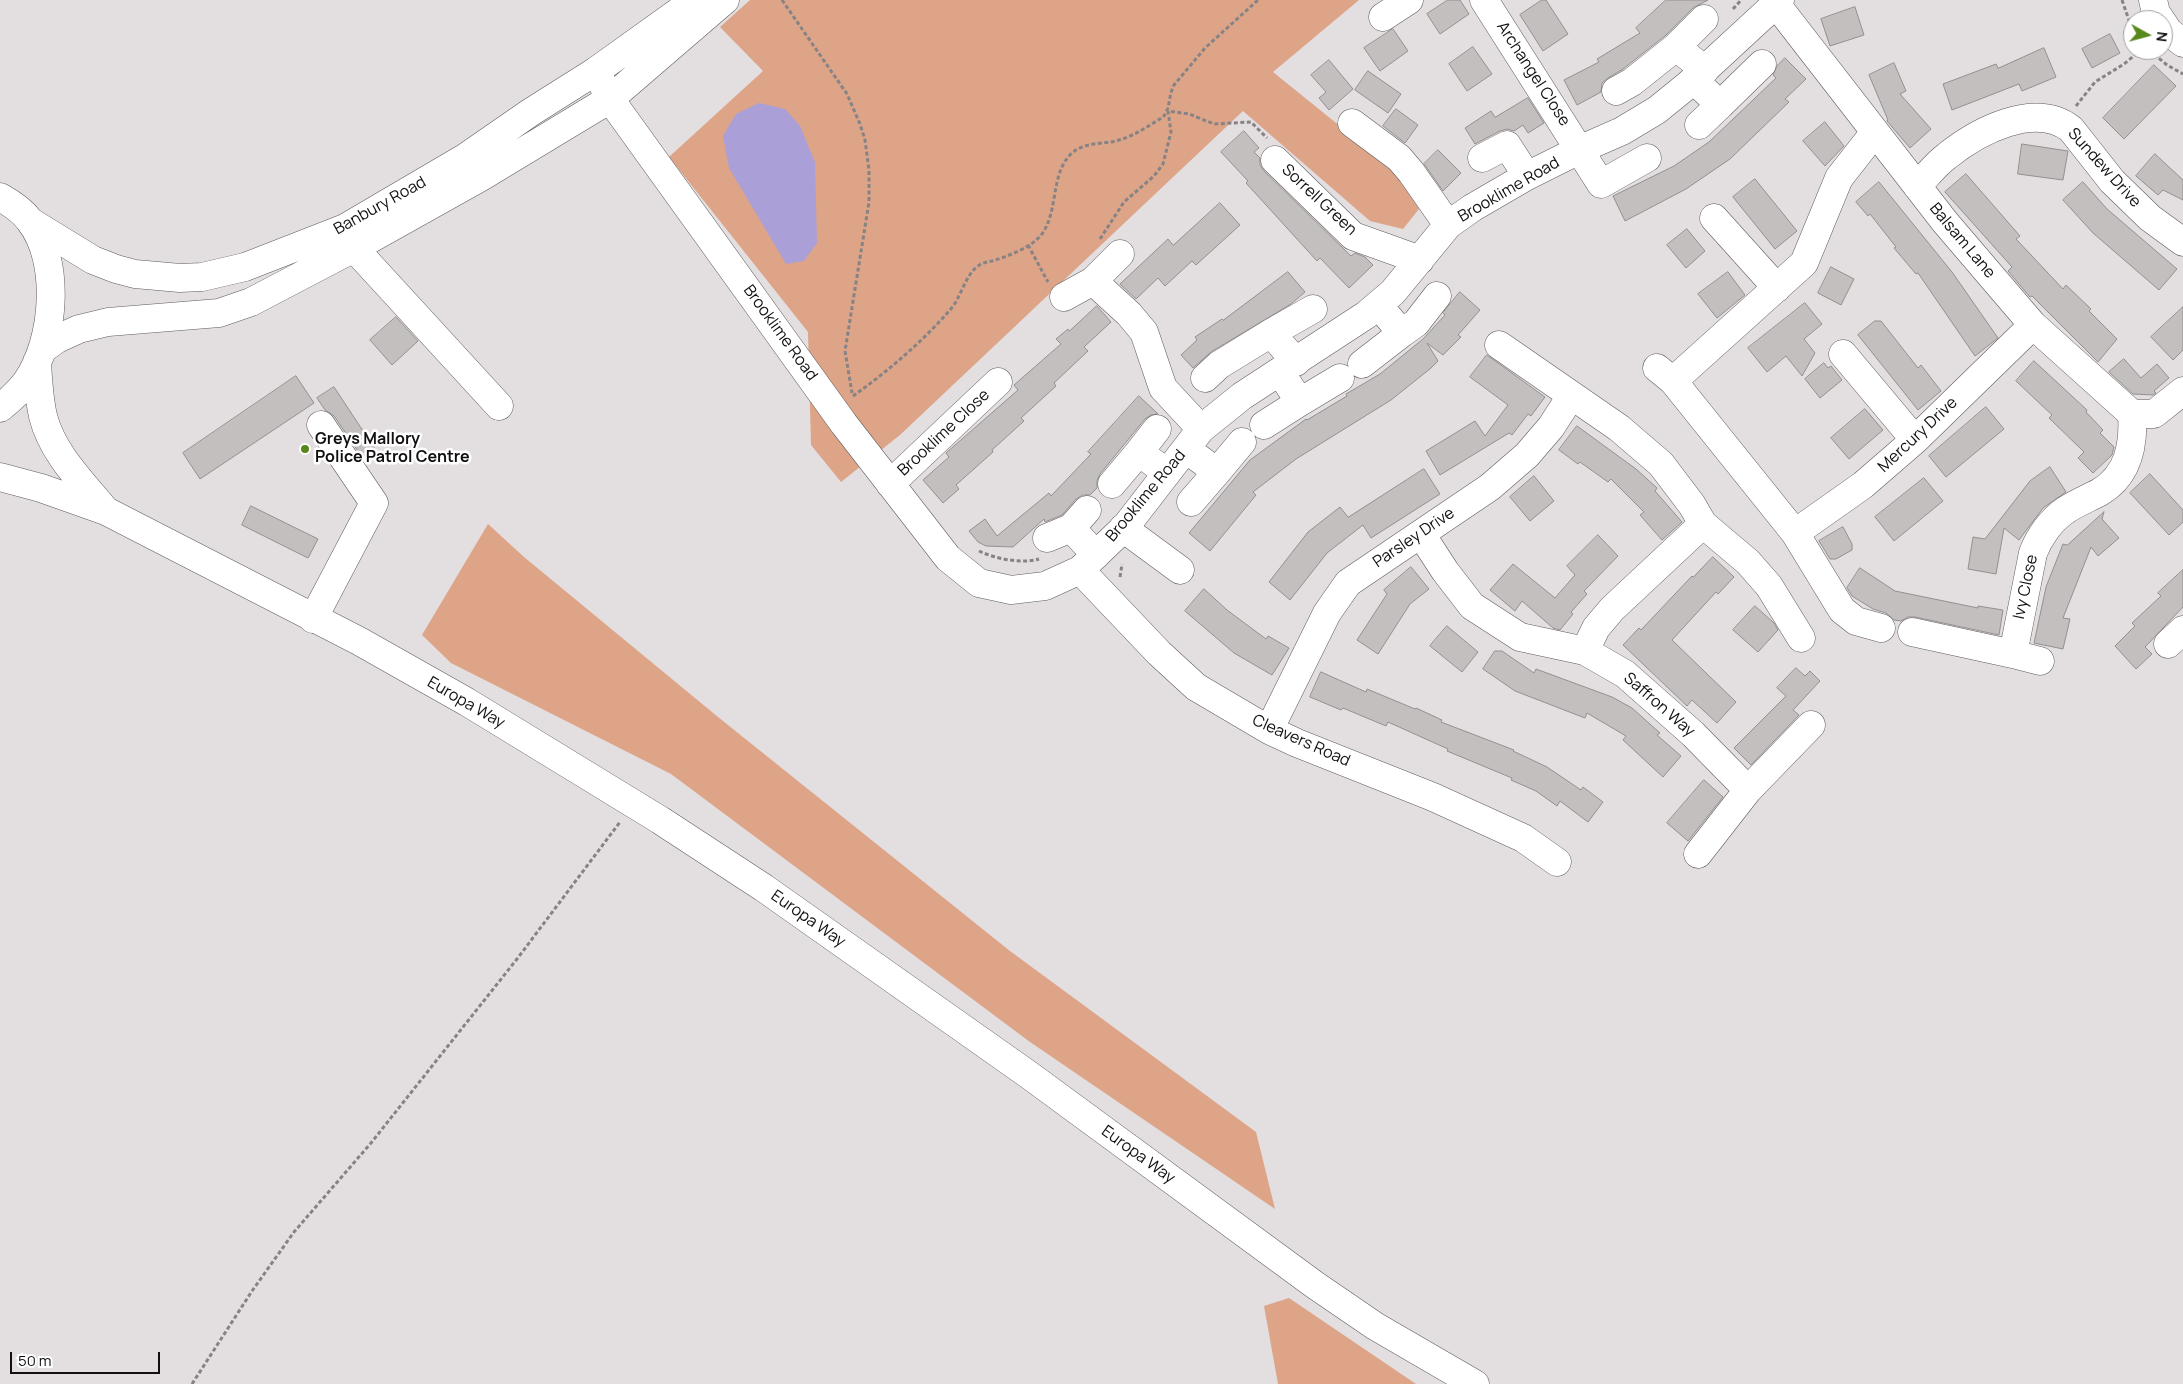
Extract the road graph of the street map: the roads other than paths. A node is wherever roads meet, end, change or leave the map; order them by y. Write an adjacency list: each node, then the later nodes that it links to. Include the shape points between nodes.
1 (695, 0): 12 (main road, Banbury Road)
2 (725, 0): 15 (main road, Banbury Road)
3 (1409, 0): 7 (main road)
4 (1484, 0): 20 (main road, Archangel Close)
5 (1778, 2): 13 (main road, Brooklime Road); 19 (main road, Balsam Lane)
6 (1717, 15): 10 (main road)
7 (1383, 17)
8 (2173, 35): 9 (main road)
9 (2183, 43)
10 (1676, 47): 13 (main road); 14 (main road)
11 (1762, 64): 16 (main road)
12 (596, 71): 15 (main road, Brooklime Road); 27 (main road, Banbury Road, via 466,157 345,228 245,267 202,277 180,278 116,270 93,260)
13 (1699, 75): 16 (main road); 20 (main road, Brooklime Road, via 1657,110 1622,131)
14 (1616, 91)
15 (610, 100): 31 (main road, Banbury Road); 65 (main road, Brooklime Road)
16 (1720, 105): 18 (main road)
17 (1352, 123): 29 (main road, via 1399,158)
18 (1699, 125)
19 (1875, 132): 26 (main road, Balsam Lane); 35 (main road, via 1839,178 1804,263)
20 (1580, 149): 22 (main road, Archangel Close, via 1601,184); 25 (main road, Brooklime Road)
21 (1482, 158): 25 (main road, via 1513,140)
22 (1647, 158)
23 (1275, 160): 33 (main road, Sorrell Green, via 1353,236)
24 (0, 175): 27 (main road)
25 (1527, 176): 29 (main road, Brooklime Road, via 1480,215)
26 (1917, 186): 30 (main road, Sundew Drive, via 1947,156 1975,137 2010,122 2045,118 2071,129 2112,181 2150,218); 40 (main road, Balsam Lane)
27 (15, 208): 45 (main road, via 45,253 51,284)
28 (1714, 218): 35 (main road)
29 (1448, 225): 33 (main road, Brooklime Road)
30 (2183, 242)
31 (354, 248): 45 (main road, Banbury Road, via 251,302 219,313 108,322 79,329 57,340); 52 (main road)
32 (1108, 250): 34 (main road)
33 (1420, 260): 38 (main road, Brooklime Road, via 1394,292)
34 (1093, 281): 36 (main road); 58 (main road, via 1144,332 1163,388)
35 (1777, 288): 70 (main road, via 1672,383)
36 (1057, 291)
37 (1437, 296): 42 (main road, via 1416,322)
38 (1378, 305): 42 (main road); 46 (main road, Brooklime Road)
39 (1313, 309): 41 (main road)
40 (2033, 325): 54 (main road, Balsam Lane); 59 (main road, Mercury Drive)
41 (1271, 333): 46 (main road); 47 (main road, via 1219,365)
42 (1402, 333): 51 (main road, via 1351,371)
43 (1499, 345): 49 (main road)
44 (1843, 354): 59 (main road)
45 (40, 355): 53 (main road, via 27,381); 68 (main road, Europa Way, via 43,417 52,441)
46 (1288, 367): 51 (main road); 58 (main road, Brooklime Road, via 1242,396)
47 (1205, 378)
48 (998, 382): 65 (main road, Brooklime Close)
49 (1561, 388): 69 (main road, via 1619,428 1661,464); 73 (main road, Parsley Drive, via 1551,427 1527,456 1490,487)
50 (2183, 391): 54 (main road, via 2154,414)
51 (1300, 402): 56 (main road)
52 (500, 406)
53 (0, 408)
54 (2132, 414): 81 (main road, Ivy Close, via 2132,447 2118,475 2102,490 2066,510 2037,542)
55 (321, 425): 76 (main road, via 374,503)
56 (1264, 425)
57 (1157, 428): 61 (main road)
58 (1193, 439): 62 (main road); 63 (main road, Brooklime Road)
59 (1915, 440): 70 (main road, Mercury Drive, via 1863,485)
60 (1242, 442): 62 (main road)
61 (1139, 452): 63 (main road); 66 (main road)
62 (1217, 472): 67 (main road)
63 (1167, 473): 71 (main road, Brooklime Road)
64 (0, 477): 68 (main road, Europa Way)
65 (890, 484): 74 (main road, Brooklime Road, via 948,558 979,583 1011,590 1045,586)
66 (1112, 484)
67 (1191, 502)
68 (106, 512): 76 (main road, Europa Way)
69 (1706, 523): 79 (main road, via 1769,586); 80 (main road, via 1612,609 1596,628)
70 (1789, 525): 77 (main road, via 1842,610 1856,621)
71 (1124, 528): 74 (main road, Brooklime Road); 75 (main road)
72 (1062, 534): 74 (main road, Cleavers Road)
73 (1421, 534): 80 (main road, Saffron Way, via 1472,606 1520,637); 84 (main road, Parsley Drive, via 1348,583 1323,621)
74 (1088, 563): 84 (main road, Cleavers Road, via 1160,653 1196,687)
75 (1180, 570)
76 (314, 619): 88 (main road, Europa Way, via 467,702 634,804 788,905 1029,1075 1315,1285 1375,1326)
77 (1881, 628)
78 (1912, 632): 81 (main road)
79 (1801, 638)
80 (1585, 651): 85 (main road, Saffron Way, via 1625,674 1693,734)
81 (2013, 654): 82 (main road)
82 (2040, 661)
83 (1811, 724): 85 (main road)
84 (1269, 730): 87 (main road, Cleavers Road, via 1433,797 1523,838)
85 (1748, 790): 86 (main road)
86 (1698, 854)
87 (1557, 862)
88 (1475, 1384)

